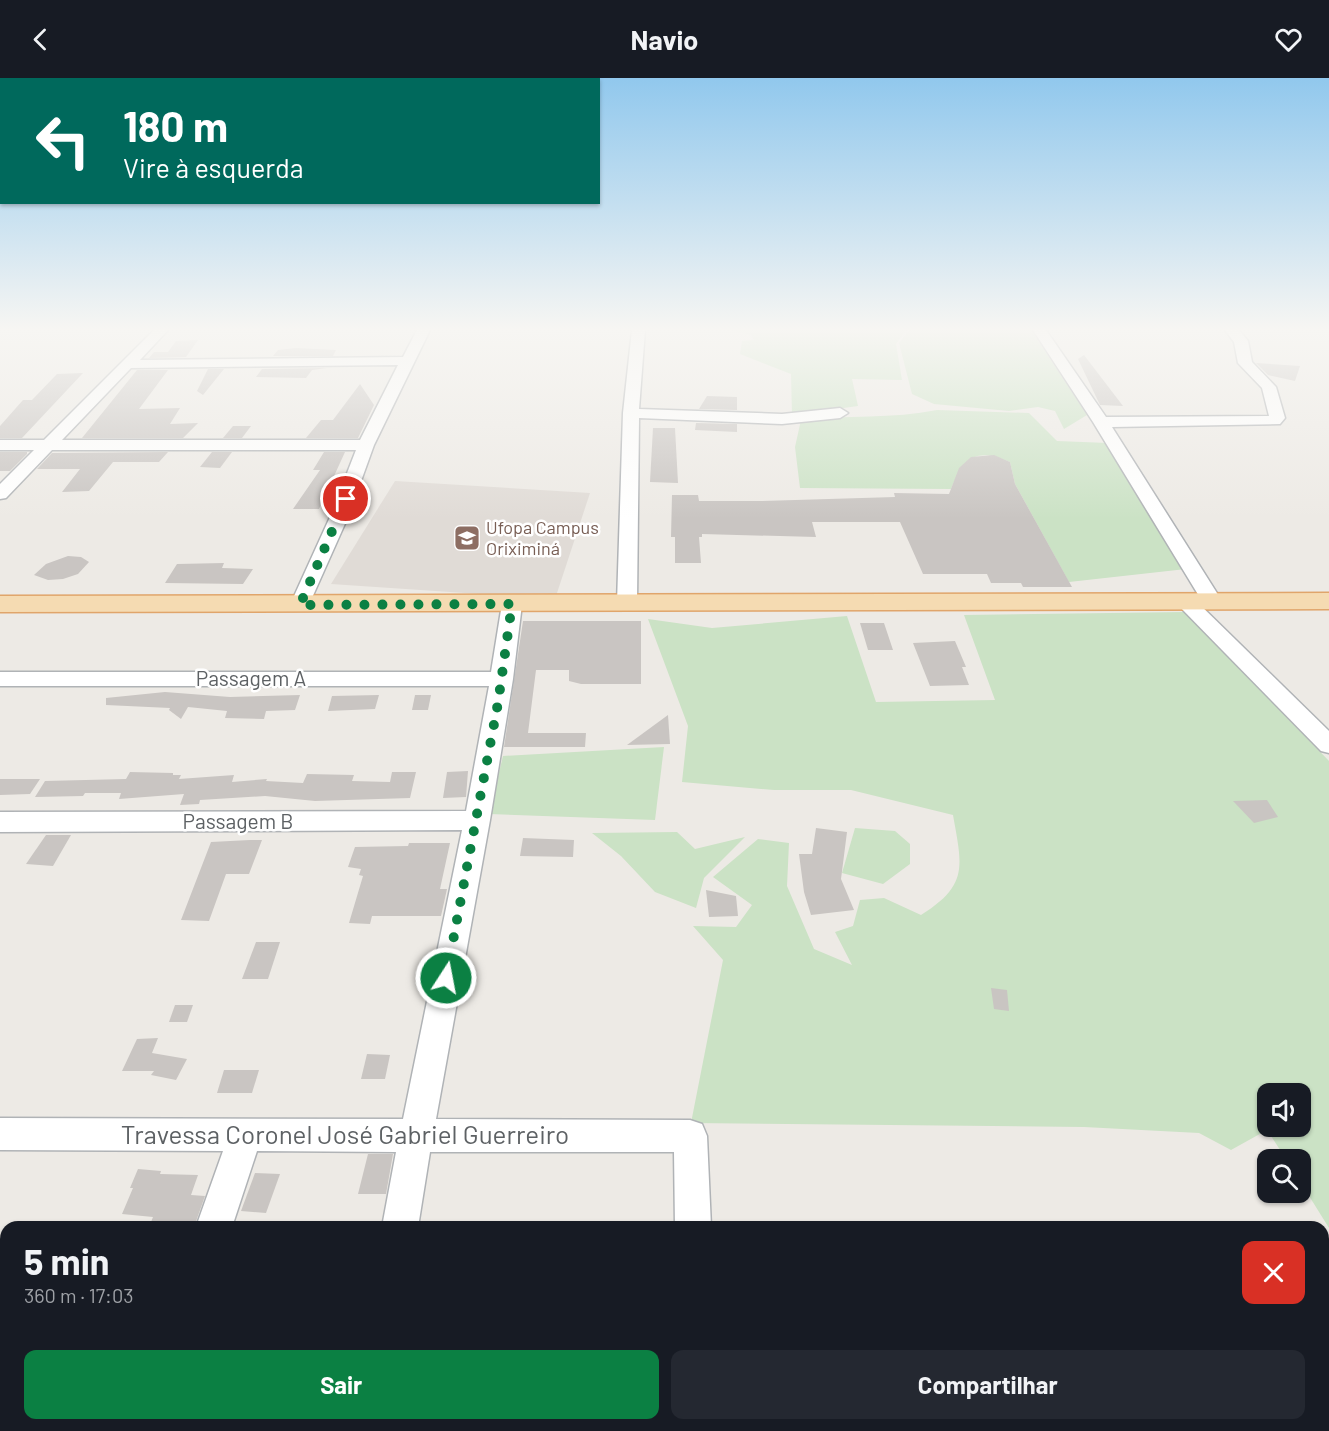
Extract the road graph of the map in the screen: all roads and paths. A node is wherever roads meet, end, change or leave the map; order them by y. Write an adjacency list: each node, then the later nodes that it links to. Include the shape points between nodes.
1 (100, 393): 11 (street)
2 (391, 393): 9 (street)
3 (633, 393): 6 (street)
4 (1082, 393): 8 (street)
5 (1271, 393): 8 (street, via 1277,418 1274,421)
6 (631, 413): 7 (street, via 783,419); 16 (street)
7 (840, 413)
8 (1101, 422): 14 (street)
9 (366, 445): 11 (street); 19 (street)
10 (0, 446): 11 (street)
11 (47, 446): 12 (street)
12 (0, 494)
13 (1185, 601): 14 (main road); 16 (main road); 22 (street)
14 (1212, 601): 15 (main road)
15 (1329, 601)
16 (627, 603): 18 (main road)
17 (0, 604): 19 (main road)
18 (512, 604): 19 (main road); 21 (street)
19 (300, 605)
20 (0, 679): 21 (street, Passagem A)
21 (502, 680): 23 (street)
22 (1329, 745)
23 (477, 820): 24 (street, Passagem B); 27 (street)
24 (0, 822)
25 (0, 1134): 26 (street, Travessa Coronel José Gabriel Guerreiro)
26 (246, 1135): 27 (street, Travessa Coronel José Gabriel Guerreiro); 28 (street)
27 (415, 1136): 29 (street); 30 (street, Travessa Coronel José Gabriel Guerreiro, via 690,1136)
28 (216, 1221)
29 (401, 1221)
30 (693, 1221)

